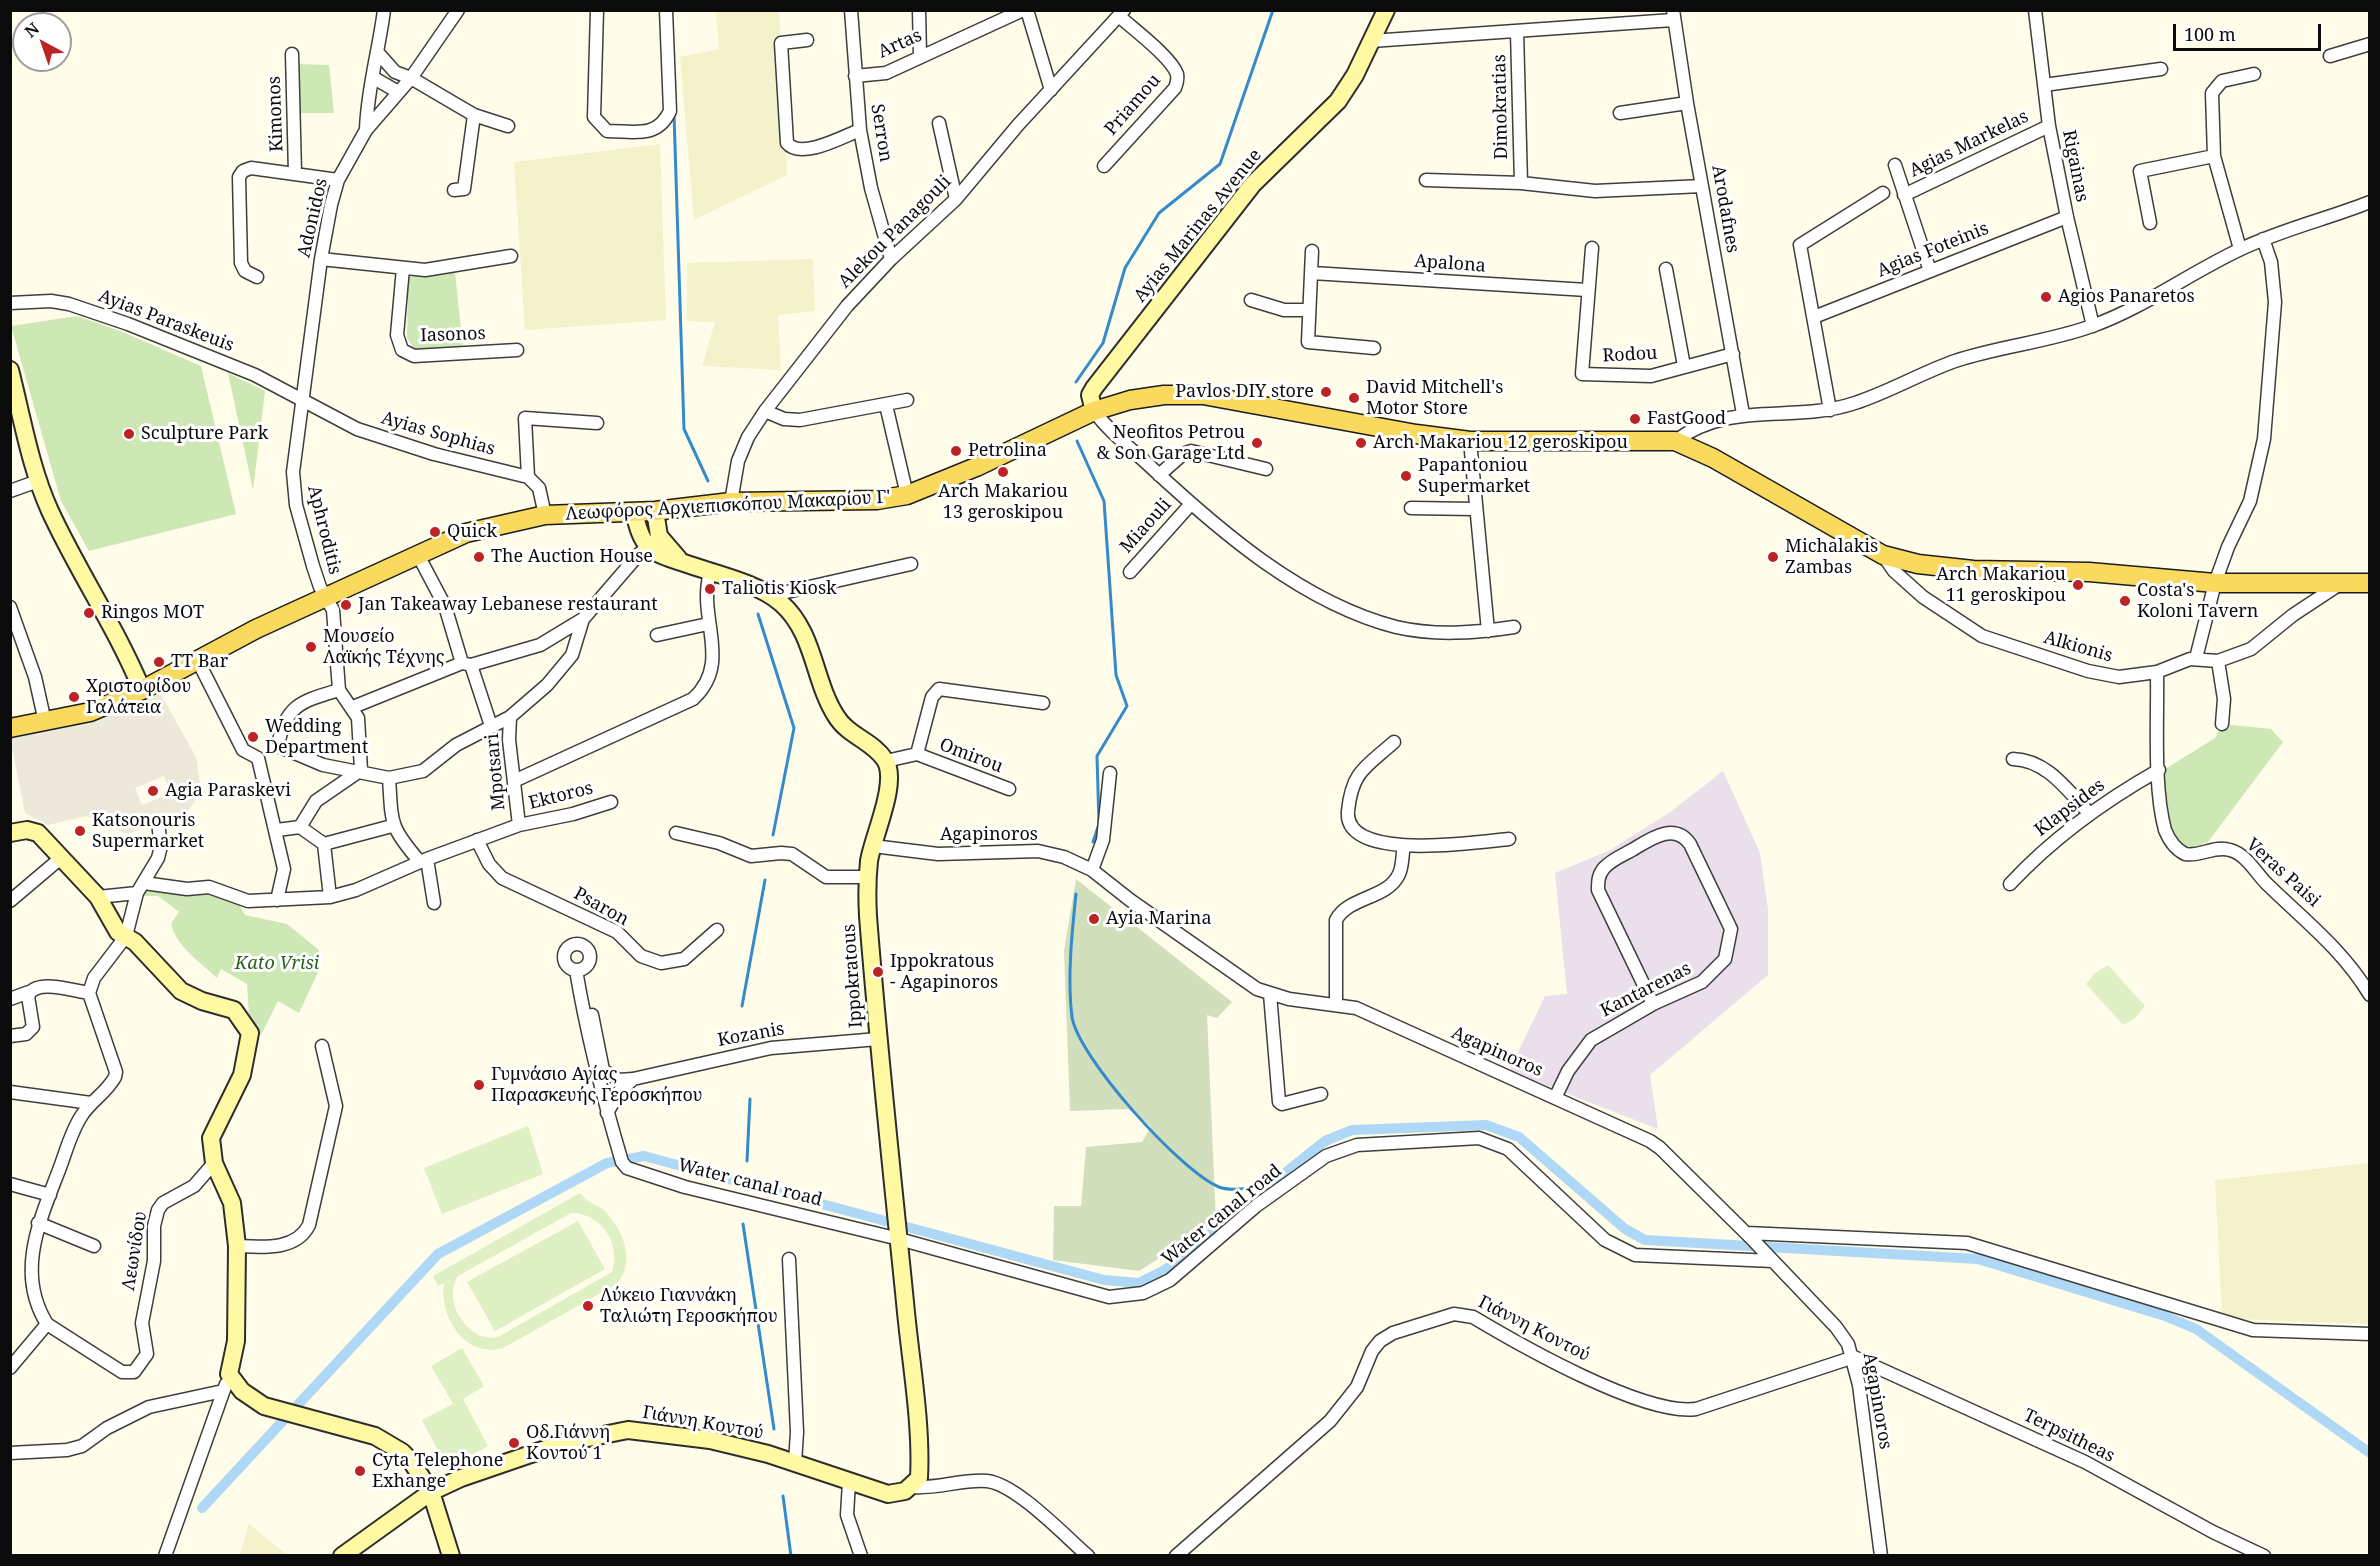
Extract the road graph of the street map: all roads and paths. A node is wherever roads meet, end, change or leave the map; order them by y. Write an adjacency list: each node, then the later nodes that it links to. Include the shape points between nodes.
1 (384, 10): 17 (street)
2 (458, 10): 24 (street, Adonidos)
3 (597, 10): 4 (street, via 594,117 607,131 653,130 664,124 670,111)
4 (666, 10)
5 (851, 10): 22 (street, Serron)
6 (919, 10): 18 (street)
7 (1025, 10): 18 (street, Artas); 26 (street)
8 (1386, 10): 14 (street, Ayias Marinas Avenue)
9 (2035, 10): 25 (street, Rigainas)
10 (1121, 13): 26 (street, Alekou Panagouli); 38 (street, Priamou, via 1171,65 1177,82)
11 (1673, 15): 12 (street); 28 (street, Arodafnes)
12 (1517, 31): 14 (street); 42 (street, Dimokratias)
13 (807, 40): 35 (street, via 781,43 787,143 803,152)
14 (1371, 41): 81 (street, Ayias Marinas Avenue, via 1338,101 1254,184 1094,388 1090,395)
15 (2370, 44): 19 (street)
16 (292, 54): 39 (street, Kimonos)
17 (379, 54): 23 (street); 24 (street, via 395,72)
18 (920, 55): 22 (street, Artas, via 886,73)
19 (2330, 56)
20 (2161, 69): 25 (street)
21 (2254, 74): 36 (street, via 2225,79 2214,88)
22 (855, 76): 35 (street, Serron)
23 (374, 78): 27 (street); 34 (street)
24 (411, 78): 27 (street, Adonidos); 30 (street)
25 (2044, 85): 33 (street, Rigainas)
26 (1051, 90): 47 (street, Alekou Panagouli)
27 (398, 92): 34 (street, Adonidos)
28 (1687, 103): 29 (street); 43 (street, Arodafnes)
29 (1620, 113)
30 (474, 115): 32 (street); 44 (street, via 464,189)
31 (939, 123): 47 (street)
32 (508, 126)
33 (2049, 126): 46 (street, Agias Markelas); 49 (street, Rigainas)
34 (366, 130): 40 (street, Adonidos)
35 (860, 130): 57 (street, Serron, via 871,189)
36 (2214, 156): 50 (street, via 2140,171); 53 (street)
37 (1895, 165): 46 (street)
38 (1104, 166)
39 (295, 173): 40 (street); 62 (street, via 251,168 239,177 241,263)
40 (338, 180): 56 (street, Adonidos)
41 (1426, 180): 42 (street)
42 (1521, 183): 43 (street, via 1595,191)
43 (1702, 186): 71 (street, Arodafnes)
44 (454, 190)
45 (1883, 193): 67 (street, via 1800,245)
46 (1904, 195): 60 (street)
47 (956, 199): 57 (street, Alekou Panagouli)
48 (2370, 202): 51 (street)
49 (2067, 217): 60 (street, Agias Foteinis); 68 (street, Rigainas)
50 (2150, 223)
51 (2263, 239): 53 (street); 107 (street, via 2271,262 2275,302 2264,439 2250,501)
52 (1592, 248): 63 (street, Rodou)
53 (2240, 249): 68 (street)
54 (1312, 251): 61 (street)
55 (512, 256): 58 (street, via 425,270)
56 (321, 259): 58 (street); 76 (street, Adonidos)
57 (891, 259): 80 (street, Alekou Panagouli, via 847,306)
58 (403, 268): 70 (street, Iasonos, via 397,335 402,350 414,356)
59 (1666, 269): 73 (street)
60 (1930, 271): 67 (street, Agias Foteinis)
61 (1312, 273): 63 (street, Apalona); 66 (street)
62 (257, 277)
63 (1587, 290): 73 (street, Rodou, via 1582,375 1651,375)
64 (1251, 300): 66 (street, via 1284,310)
65 (10, 303): 72 (street, Ayias Paraskeuis, via 69,304)
66 (1308, 310): 69 (street, via 1308,342)
67 (1814, 317): 79 (street)
68 (2093, 326): 79 (street, via 1955,361)
69 (1374, 348)
70 (517, 350)
71 (1733, 354): 73 (street, Rodou); 82 (street, Arodafnes)
72 (209, 357): 75 (street); 76 (street, Ayias Paraskeuis)
73 (1684, 366)
74 (10, 370): 89 (street)
75 (212, 371)
76 (302, 399): 88 (street, Ayias Sophias, via 357,429 434,454); 110 (street, Aphroditis, via 293,472 296,505)
77 (907, 400): 78 (street)
78 (886, 405): 80 (street, via 800,420 784,419); 91 (street)
79 (1830, 410): 82 (street)
80 (765, 411): 92 (street, Alekou Panagouli, via 741,450)
81 (1094, 411): 84 (main road, Λεωφόρος Αρχιεπισκόπου Μακαρίου Γ', via 1147,396 1203,395); 87 (street); 91 (main road, Λεωφόρος Αρχιεπισκόπου Μακαρίου Γ')
82 (1743, 414): 85 (street, via 1696,427)
83 (597, 423): 88 (street, via 525,418)
84 (1470, 441): 85 (main road, Λεωφόρος Αρχιεπισκόπου Μακαρίου Γ'); 95 (street)
85 (1676, 441): 102 (main road, Λεωφόρος Αρχιεπισκόπου Μακαρίου Γ')
86 (1266, 469): 87 (street, via 1191,451)
87 (1160, 475): 93 (street)
88 (528, 477): 98 (street, via 539,488)
89 (38, 482): 90 (street); 124 (street, via 50,512 126,651)
90 (10, 491)
91 (907, 495): 92 (main road, Λεωφόρος Αρχιεπισκόπου Μακαρίου Γ', via 867,501)
92 (731, 502): 96 (main road, Λεωφόρος Αρχιεπισκόπου Μακαρίου Γ')
93 (1190, 505): 105 (street, Miaouli); 116 (street, via 1268,565 1370,618 1430,633)
94 (1411, 508): 95 (street)
95 (1474, 508): 116 (street)
96 (655, 511): 97 (main road, Λεωφόρος Αρχιεπισκόπου Μακαρίου Γ'); 103 (street, via 659,536)
97 (634, 512): 98 (main road, Λεωφόρος Αρχιεπισκόπου Μακαρίου Γ'); 100 (street)
98 (545, 515): 101 (main road, Λεωφόρος Αρχιεπισκόπου Μακαρίου Γ', via 466,533)
99 (632, 534): 100 (street)
100 (645, 550): 103 (street); 113 (street)
101 (418, 555): 110 (main road, Λεωφόρος Αρχιεπισκόπου Μακαρίου Γ'); 122 (street, via 445,606)
102 (1883, 555): 107 (main road, Λεωφόρος Αρχιεπισκόπου Μακαρίου Γ', via 1918,564 1973,570 2089,572); 123 (street, Alkionis, via 1894,572 1923,597 1982,636 2104,675)
103 (683, 563): 106 (street)
104 (911, 564): 111 (street)
105 (1130, 572)
106 (710, 573): 111 (street); 114 (street, via 705,594)
107 (2215, 583): 108 (main road, Λεωφόρος Αρχιεπισκόπου Μακαρίου Γ'); 119 (street)
108 (2341, 583): 109 (main road, Λεωφόρος Αρχιεπισκόπου Μακαρίου Γ'); 121 (street, Alkionis, via 2293,615 2260,644)
109 (2370, 583)
110 (326, 596): 120 (main road, Λεωφόρος Αρχιεπισκόπου Μακαρίου Γ'); 125 (street, Aphroditis, via 333,610)
111 (769, 596): 138 (street, via 799,624 838,720)
112 (10, 607): 118 (street)
113 (583, 620): 122 (street, via 540,645); 128 (street, via 572,655)
114 (708, 624): 117 (street); 143 (street, via 712,672 693,699)
115 (1514, 627): 116 (street)
116 (1488, 631)
117 (657, 635)
118 (16, 636): 129 (street)
119 (2196, 658): 121 (street, Alkionis); 123 (street, Alkionis)
120 (198, 661): 124 (main road, Λεωφόρος Αρχιεπισκόπου Μακαρίου Γ'); 136 (street, via 243,750)
121 (2218, 661): 130 (street, via 2224,699)
122 (466, 664): 127 (street); 131 (street)
123 (2157, 672): 140 (street, Veras Paisi)
124 (142, 690): 129 (main road, Λεωφόρος Αρχιεπισκόπου Μακαρίου Γ', via 90,712)
125 (339, 690): 127 (street); 134 (street, via 294,708 282,726)
126 (1043, 703): 135 (street, via 939,690 932,697)
127 (353, 707): 139 (street, via 360,728)
128 (510, 717): 131 (street); 143 (street, Mpotsari)
129 (45, 722): 132 (main road, Λεωφόρος Αρχιεπισκόπου Μακαρίου Γ')
130 (2222, 724)
131 (491, 726): 142 (street, via 456,745 423,771)
132 (10, 729)
133 (1394, 742): 158 (street, via 1354,780 1347,819 1362,837)
134 (278, 746): 136 (street); 139 (street, via 323,765)
135 (917, 754): 138 (street, Omirou); 144 (street, Omirou)
136 (258, 758): 151 (street)
137 (2013, 759): 146 (street, via 2041,765)
138 (886, 761): 157 (street, Ippokratous, via 890,777)
139 (361, 770): 142 (street); 150 (street, via 316,801)
140 (2159, 770): 146 (street, Klapsides); 172 (street, Veras Paisi, via 2166,831 2174,846 2190,855 2218,849 2235,852)
141 (1110, 773): 161 (street, via 1103,840)
142 (389, 778): 149 (street)
143 (514, 781): 148 (street, Mpotsari)
144 (1009, 789)
145 (611, 802): 148 (street, Ektoros)
146 (2089, 813): 163 (street, Klapsides)
147 (158, 823): 164 (street, via 161,846)
148 (519, 825): 155 (street, Ektoros)
149 (392, 826): 156 (street); 160 (street, via 397,836)
150 (300, 827): 151 (street); 156 (street)
151 (277, 830): 167 (street, via 284,869)
152 (10, 832): 159 (street, via 38,833)
153 (676, 833): 162 (street, via 719,843 751,856 792,854 826,877)
154 (1509, 839): 158 (street)
155 (477, 840): 160 (street, Ektoros); 170 (street, Psaron, via 489,864 502,878 617,932 641,956 661,963 684,959)
156 (324, 844): 166 (street)
157 (873, 846): 161 (street, Agapinoros, via 938,854 1038,850); 162 (street, Ippokratous)
158 (1404, 846): 178 (street, via 1394,881 1349,906 1336,920)
159 (62, 856): 165 (street); 168 (street)
160 (423, 860): 166 (street, Ektoros, via 356,890); 169 (street)
161 (1092, 870): 175 (street, Agapinoros, via 1226,968)
162 (868, 877): 181 (street, Ippokratous)
163 (2010, 884)
164 (141, 888): 165 (street, Ektoros); 167 (street, Ektoros, via 209,887 248,901); 171 (street)
165 (98, 897): 171 (street, via 114,927)
166 (330, 897): 167 (street, Ektoros)
167 (277, 900)
168 (10, 901)
169 (434, 903)
170 (717, 930)
171 (126, 936): 174 (street, via 94,978); 189 (street, via 181,991 229,1007 241,1017 250,1033 242,1076 213,1131)
172 (2365, 975): 176 (street, Veras Paisi)
173 (29, 992): 174 (street, via 42,986); 177 (street); 180 (street, via 33,1026 26,1034)
174 (89, 993): 187 (street, via 116,1072 112,1083)
175 (1270, 994): 178 (street, Agapinoros); 185 (street, via 1278,1102)
176 (2370, 995)
177 (10, 999)
178 (1336, 1003): 186 (street, Agapinoros, via 1356,1008)
179 (1653, 1004): 179 (street, Kantarenas, via 1702,982 1725,959 1730,946 1731,929 1690,844 1674,833 1657,835 1609,863 1599,875 1598,890); 186 (street, Kantarenas, via 1591,1040 1568,1071)
180 (10, 1036)
181 (878, 1039): 183 (street, Kozanis, via 771,1048); 193 (street, Ippokratous)
182 (322, 1046): 196 (street, via 336,1106 309,1225 292,1242 267,1247)
183 (633, 1079): 188 (street, via 619,1092); 188 (street, Kozanis, via 619,1080 603,1070 579,970 588,1040)
184 (10, 1092): 187 (street)
185 (1321, 1094)
186 (1555, 1098): 194 (street, Agapinoros, via 1660,1148)
187 (91, 1103): 191 (street, via 75,1126)
188 (607, 1113): 193 (street, Water canal road, via 626,1167 685,1187)
189 (214, 1163): 196 (street, via 231,1197); 199 (street, Λεωνίδου, via 194,1186 158,1210 154,1261 142,1323 147,1354 141,1366 134,1372 122,1372)
190 (10, 1184): 191 (street)
191 (50, 1195): 192 (street)
192 (38, 1223): 195 (street); 199 (street, via 31,1263 33,1292)
193 (898, 1236): 198 (street, Water canal road, via 1109,1297 1143,1293 1170,1280 1256,1206 1326,1156 1357,1145 1479,1138 1508,1149 1605,1240 1635,1255); 208 (street, Ippokratous, via 920,1464 919,1478)
194 (1750, 1236): 198 (street, Agapinoros); 200 (street, via 1967,1243 2253,1330)
195 (94, 1246)
196 (237, 1246): 203 (street, via 236,1341)
197 (789, 1259): 206 (street)
198 (1771, 1259): 201 (street, Agapinoros, via 1836,1327)
199 (47, 1324): 202 (street)
200 (2370, 1334)
201 (1854, 1357): 215 (street, Γιάννη Κοντού, via 1696,1409 1677,1411 1589,1379 1473,1317 1454,1314 1393,1333 1380,1341 1372,1350 1357,1387 1330,1421); 216 (street, Agapinoros); 217 (street, Terpsitheas, via 2085,1462)
202 (10, 1368)
203 (229, 1374): 204 (street); 209 (street, via 249,1397 278,1410 345,1426 390,1443 411,1461)
204 (223, 1390): 205 (street, via 149,1407 82,1446); 210 (street)
205 (10, 1453)
206 (795, 1464): 207 (street, Γιάννη Κοντού); 209 (street, Γιάννη Κοντού, via 710,1440 628,1431 562,1443)
207 (849, 1482): 208 (street, Γιάννη Κοντού, via 888,1494); 213 (street, via 847,1515)
208 (912, 1487): 214 (street, Γιάννη Κοντού, via 986,1481 1004,1485)
209 (430, 1492): 211 (street, Γιάννη Κοντού); 212 (street)
210 (165, 1556)
211 (342, 1556)
212 (450, 1556)
213 (861, 1556)
214 (1088, 1556)
215 (1176, 1556)
216 (1881, 1556)
217 (2264, 1556)

